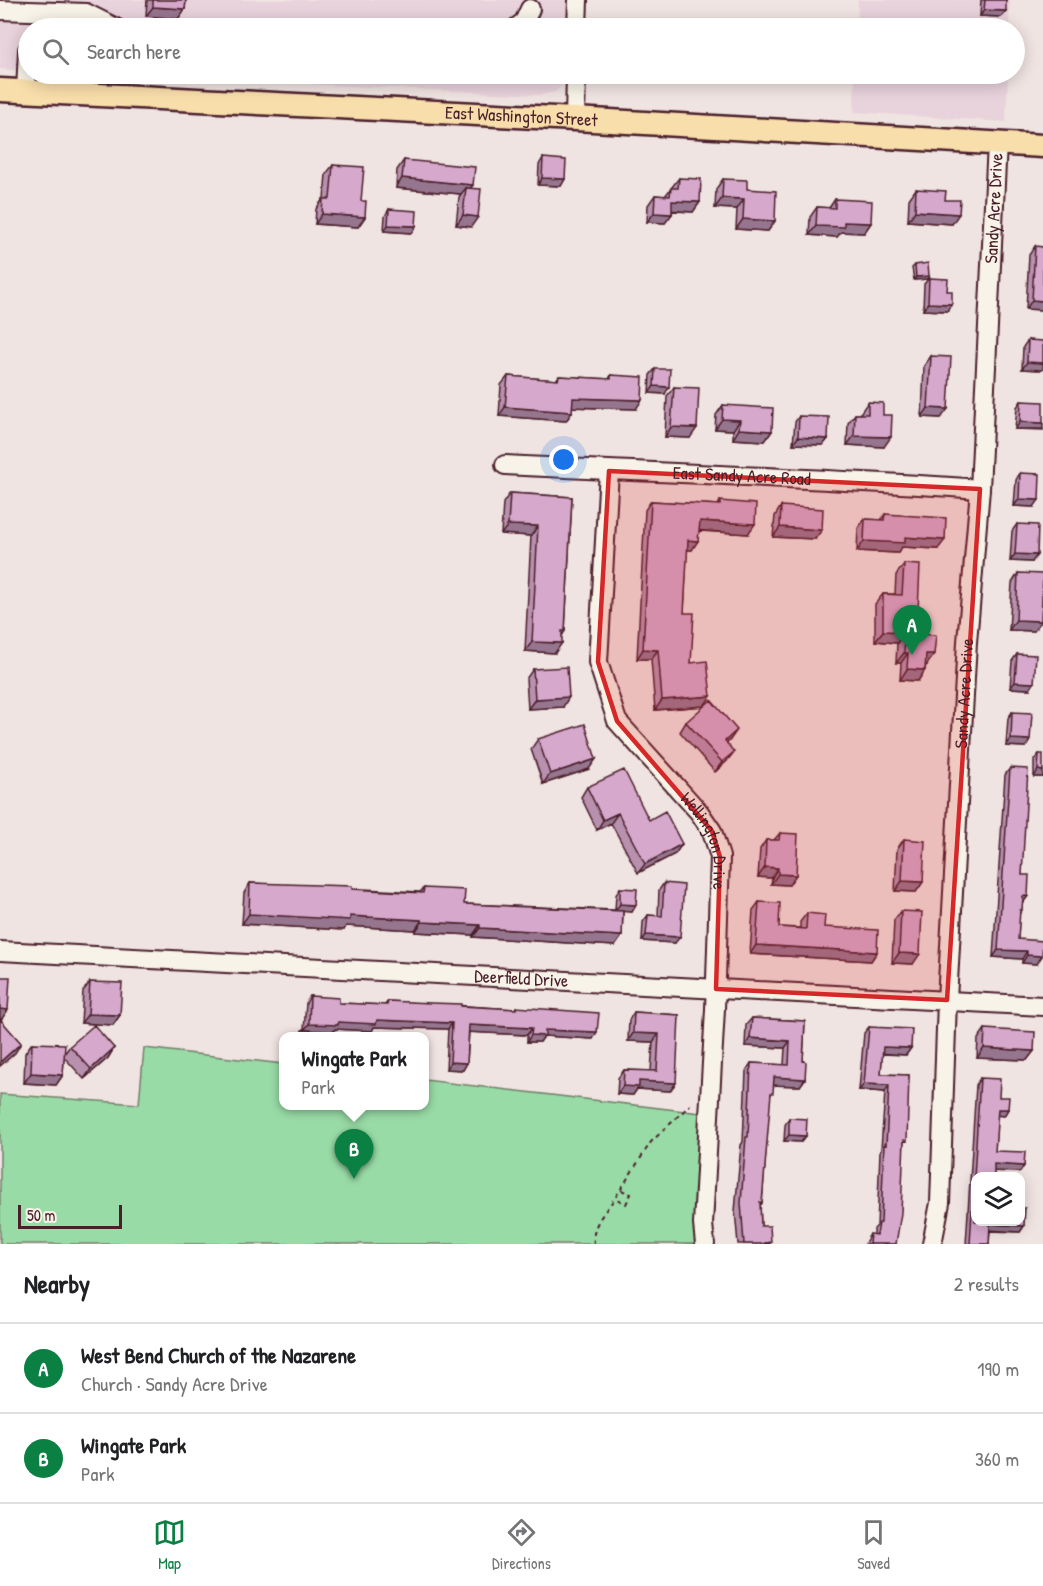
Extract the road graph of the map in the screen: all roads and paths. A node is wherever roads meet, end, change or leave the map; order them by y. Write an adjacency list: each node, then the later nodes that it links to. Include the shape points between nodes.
1 (578, 0): 8 (street)
2 (530, 9): 7 (street)
3 (0, 10): 4 (street)
4 (24, 18)
5 (46, 18): 6 (street, via 86,13)
6 (96, 18)
7 (526, 18)
8 (577, 18)
9 (26, 84): 12 (street)
10 (576, 84): 13 (street)
11 (0, 90): 12 (main road, East Washington Street)
12 (26, 91): 13 (main road, East Washington Street)
13 (575, 119): 14 (main road, East Washington Street)
14 (997, 143): 15 (main road, East Washington Street); 18 (street, Sandy Acre Drive)
15 (1043, 147)
16 (505, 465): 17 (street, East Sandy Acre Road)
17 (609, 471): 18 (street, East Sandy Acre Road, via 840,479); 20 (street, Wellington Drive, via 598,662 617,721 712,831 720,857)
18 (980, 489): 21 (street, Sandy Acre Drive)
19 (0, 951): 20 (street, Deerfield Drive)
20 (716, 989): 21 (street, Deerfield Drive); 26 (street, Wellington Drive)
21 (946, 1000): 22 (street, Deerfield Drive); 27 (street, Sandy Acre Drive, via 940,1203)
22 (1043, 1006)
23 (690, 1105): 24 (path, via 651,1142)
24 (621, 1190): 24 (path, via 631,1194 626,1203 615,1198); 25 (path, via 596,1225)
25 (594, 1244)
26 (705, 1244)
27 (932, 1244)

